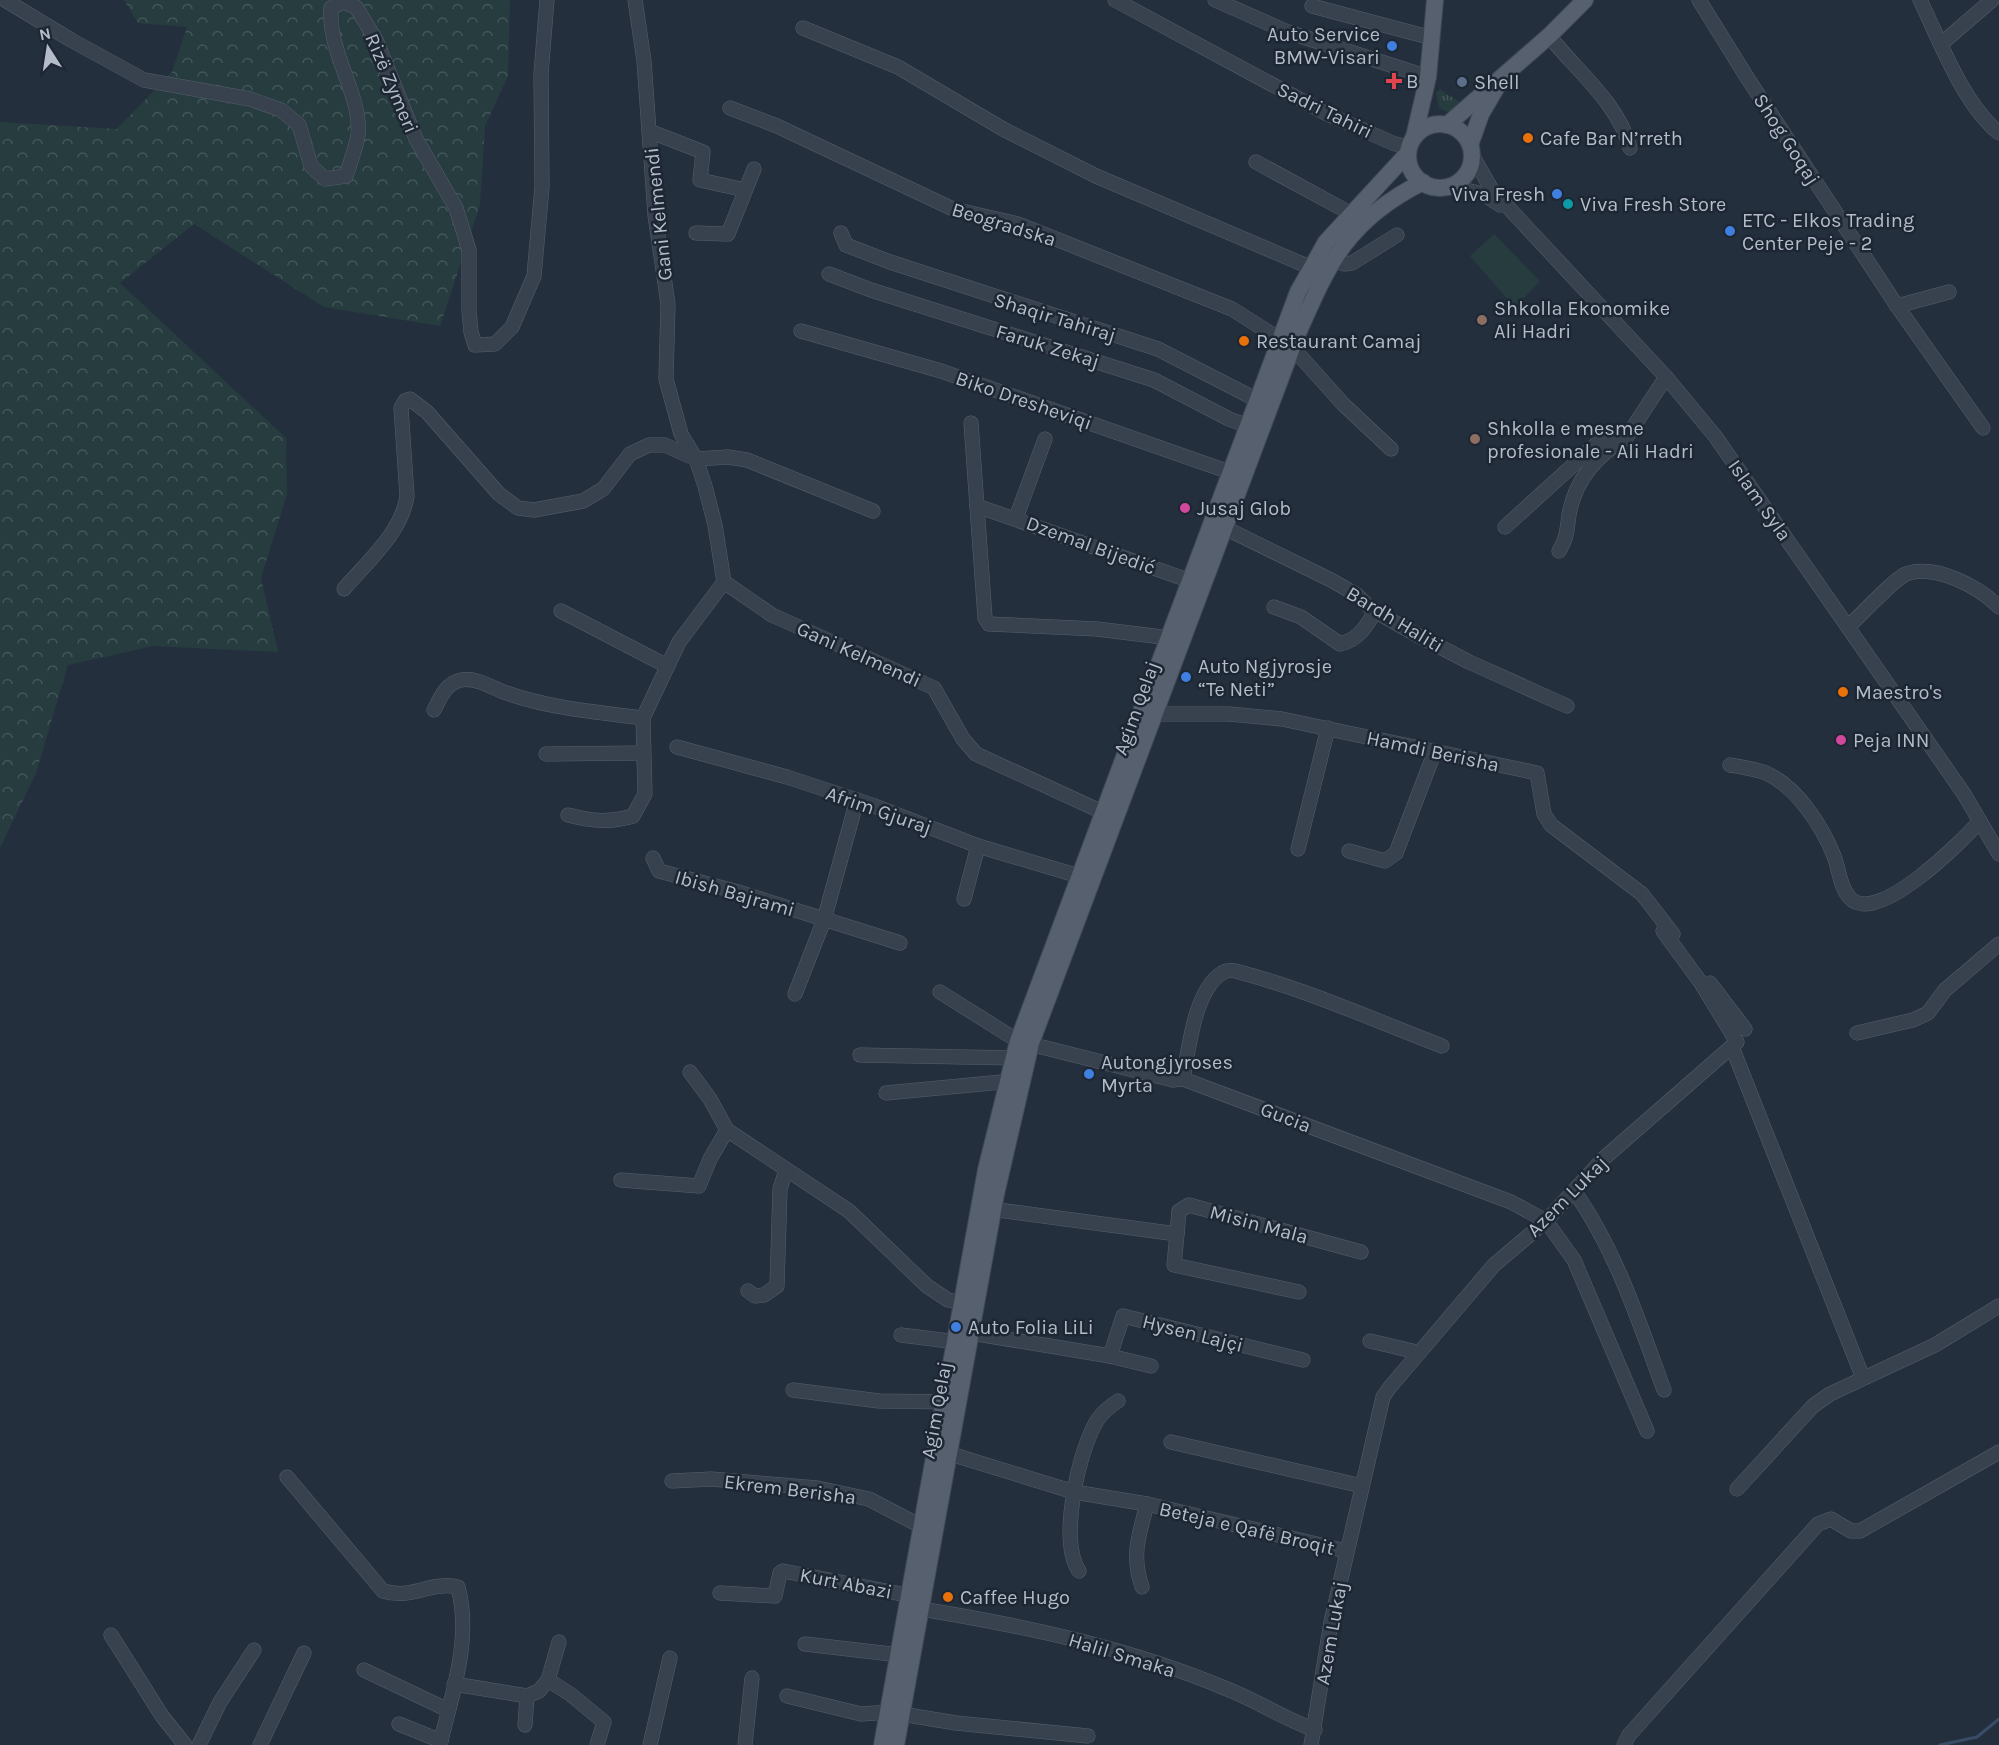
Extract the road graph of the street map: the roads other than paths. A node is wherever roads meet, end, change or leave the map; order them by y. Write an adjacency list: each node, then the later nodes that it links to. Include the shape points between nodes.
1 (5, 0): 2 (street, Rizë Zymeri, via 144,80 250,99 281,110 299,125 311,166 325,179 346,176 358,134 353,99 330,26 331,8 343,2 356,7 376,40 416,140 456,208 470,250 469,311 476,345 495,344 512,327 534,276 542,187 541,74)
2 (547, 0)
3 (635, 0): 20 (street, Gani Kelmendi)
4 (1115, 0): 22 (street, Sadri Tahiri, via 1327,114 1395,144)
5 (1215, 0): 17 (street, via 1288,32)
6 (1434, 0): 14 (main road)
7 (1585, 0): 13 (main road)
8 (1699, 0): 38 (street, Shog Goqaj)
9 (1920, 0): 15 (street)
10 (1992, 0): 15 (street)
11 (1312, 6): 14 (street)
12 (803, 28): 35 (street, via 898,68 1003,129 1096,176)
13 (1549, 36): 16 (main road); 23 (street, via 1607,103 1625,128)
14 (1432, 38): 17 (main road)
15 (1941, 44): 21 (street, via 1973,102)
16 (1506, 72): 19 (main road); 24 (main road, via 1481,114)
17 (1428, 77): 19 (main road, via 1431,98); 22 (main road)
18 (730, 108): 40 (street, Beogradska, via 953,209 1018,224 1232,309)
19 (1444, 124): 22 (main road, via 1428,126); 24 (main road, via 1465,135)
20 (649, 131): 29 (street, via 703,152 700,180); 49 (street, Gani Kelmendi, via 654,215 668,304 666,379 681,434)
21 (1999, 133)
22 (1411, 146): 27 (main road, via 1413,172); 31 (main road, Agim Qelaj, via 1386,181)
23 (1630, 148)
24 (1471, 150): 28 (main road, via 1466,174); 30 (street, Islam Syla, via 1492,190)
25 (1256, 162): 31 (street)
26 (754, 169): 29 (street)
27 (1423, 182): 28 (main road); 35 (main road, Agim Qelaj, via 1395,196 1360,224)
28 (1449, 186): 30 (street, Islam Syla, via 1483,194)
29 (745, 190): 32 (street, via 728,234)
30 (1512, 212): 41 (street, Islam Syla)
31 (1350, 213): 35 (main road, Agim Qelaj, via 1326,242)
32 (696, 233)
33 (841, 233): 42 (street, Shaqir Tahiraj, via 846,245 1158,349)
34 (1397, 235): 35 (street, via 1352,263)
35 (1322, 267): 40 (main road, Agim Qelaj)
36 (829, 274): 44 (street, Faruk Zekaj, via 1154,380 1229,419)
37 (1949, 292): 38 (street)
38 (1897, 306): 45 (street, Shog Goqaj)
39 (801, 331): 50 (street, Biko Dresheviqi, via 941,371)
40 (1286, 342): 42 (main road, Agim Qelaj); 48 (street)
41 (1666, 377): 46 (street); 64 (street, Islam Syla, via 1715,436)
42 (1263, 403): 44 (main road, Agim Qelaj)
43 (971, 423): 51 (street, Agim Qelaj)
44 (1255, 428): 50 (main road, Agim Qelaj)
45 (1983, 428)
46 (1626, 438): 54 (street, via 1615,434 1603,438); 56 (street, via 1604,451 1590,466 1575,496 1566,542)
47 (1045, 439): 53 (street)
48 (1390, 449)
49 (696, 459): 52 (street, via 747,460); 57 (street, Gani Kelmendi, via 715,525); 59 (street, via 665,446 649,445 630,454 603,489 583,501 534,510 518,508 499,494 427,412 410,399 401,408 405,508 398,525)
50 (1238, 475): 55 (main road, Agim Qelaj); 58 (main road, Agim Qelaj)
51 (977, 506): 53 (street, Dzemal Bijedić); 65 (street, Agim Qelaj, via 985,618 989,624 1097,629)
52 (873, 511)
53 (1016, 518): 58 (street, Dzemal Bijedić)
54 (1504, 527)
55 (1225, 528): 58 (main road, Agim Qelaj); 63 (street, Bardh Haliti, via 1331,579)
56 (1559, 551)
57 (724, 582): 66 (street, via 679,642); 79 (street, Gani Kelmendi, via 772,615 934,688 976,754)
58 (1197, 584): 65 (main road, Agim Qelaj); 69 (main road, Agim Qelaj)
59 (345, 589)
60 (1274, 606): 63 (street, via 1301,617 1340,644 1358,636)
61 (1999, 607): 64 (street, via 1967,585 1941,574 1905,574)
62 (561, 611): 66 (street)
63 (1375, 611): 67 (street, Bardh Haliti, via 1469,662)
64 (1848, 627): 80 (street, Islam Syla)
65 (1170, 638): 69 (main road, Agim Qelaj)
66 (668, 666): 70 (street)
67 (1567, 706)
68 (434, 710): 70 (street, via 442,692 462,680 479,682 532,703)
69 (1148, 715): 71 (street, Hamdi Berisha, via 1244,714); 79 (main road, Agim Qelaj)
70 (643, 718): 74 (street)
71 (1328, 728): 73 (street, Hamdi Berisha); 82 (street)
72 (677, 747): 77 (street, Afrim Gjuraj)
73 (1435, 751): 83 (street, via 1396,853 1385,861); 94 (street, Hamdi Berisha, via 1537,773 1544,814 1551,825 1642,894)
74 (643, 753): 75 (street); 78 (street, via 645,794 633,816 614,822)
75 (546, 754)
76 (1730, 765): 80 (street, via 1765,772 1802,802 1816,820 1850,898 1859,904 1894,895 1938,864)
77 (857, 800): 81 (street, Afrim Gjuraj); 88 (street)
78 (568, 815)
79 (1110, 815): 86 (main road, Agim Qelaj)
80 (1980, 821): 84 (street, Islam Syla)
81 (978, 846): 86 (street, Afrim Gjuraj); 87 (street)
82 (1298, 849)
83 (1349, 851)
84 (1999, 854)
85 (652, 858): 88 (street, Ibish Bajrami, via 659,871)
86 (1086, 878): 96 (main road, Agim Qelaj)
87 (964, 899)
88 (824, 920): 90 (street, Ibish Bajrami); 93 (street)
89 (1662, 931): 98 (street, via 1738,1039)
90 (900, 943)
91 (1999, 944): 95 (street, via 1945,990 1928,1013)
92 (940, 992): 96 (street)
93 (795, 993)
94 (1745, 1029)
95 (1857, 1033)
96 (1025, 1042): 100 (main road, Agim Qelaj); 102 (street, Gucia, via 1173,1080); 103 (main road, Agim Qelaj)
97 (1442, 1046): 102 (street, via 1301,993 1237,971 1224,971 1212,980 1200,1007)
98 (1732, 1047): 108 (street, Azem Lukaj, via 1611,1152); 124 (street)
99 (860, 1055): 100 (street)
100 (1014, 1058): 103 (main road, Agim Qelaj)
101 (690, 1072): 105 (street)
102 (1183, 1079): 110 (street, Gucia, via 1511,1202)
103 (1014, 1083): 104 (street); 109 (main road, Agim Qelaj, via 986,1170)
104 (886, 1092)
105 (727, 1130): 106 (street); 107 (street, via 699,1186)
106 (786, 1170): 113 (street, via 780,1189 777,1286 764,1295 755,1296); 115 (street, via 849,1211 927,1286 948,1300)
107 (621, 1180)
108 (1574, 1191): 110 (street, Azem Lukaj); 126 (street, via 1611,1257)
109 (987, 1208): 111 (street); 115 (main road, Agim Qelaj)
110 (1546, 1221): 120 (street, Azem Lukaj, via 1494,1264 1451,1318); 129 (street, via 1574,1260)
111 (1177, 1234): 112 (street, Misin Mala, via 1179,1210 1189,1205); 114 (street, Misin Mala, via 1174,1265)
112 (1361, 1252)
113 (748, 1291)
114 (1299, 1292)
115 (969, 1305): 118 (main road, Agim Qelaj)
116 (1999, 1306): 124 (street, via 1935,1345)
117 (901, 1335): 118 (street)
118 (964, 1338): 121 (street); 128 (main road, Agim Qelaj)
119 (1370, 1341): 120 (street)
120 (1417, 1352): 135 (street, Azem Lukaj, via 1383,1397)
121 (1110, 1356): 122 (street, Hysen Lajçi, via 1123,1316); 123 (street)
122 (1303, 1360)
123 (1151, 1366)
124 (1863, 1378): 136 (street, via 1813,1406)
125 (793, 1390): 128 (street, via 879,1401)
126 (1664, 1390)
127 (1118, 1401): 137 (street, via 1096,1422)
128 (952, 1402): 131 (main road, Agim Qelaj)
129 (1647, 1431)
130 (1171, 1442): 135 (street)
131 (943, 1452): 137 (street, Beteja e Qafë Broqit); 139 (main road, Agim Qelaj)
132 (1999, 1452): 174 (street, via 1860,1531 1851,1531 1830,1519 1818,1524)
133 (287, 1477): 155 (street, via 383,1592 399,1596 444,1584 458,1587 464,1639)
134 (672, 1481): 139 (street, Ekrem Berisha, via 711,1479 817,1488 874,1501)
135 (1362, 1486): 140 (street, Azem Lukaj)
136 (1737, 1489)
137 (1074, 1492): 138 (street, Beteja e Qafë Broqit); 141 (street, via 1069,1533)
138 (1147, 1504): 140 (street, Beteja e Qafë Broqit); 142 (street, Beteja e Qafë Broqit, via 1136,1548 1135,1566)
139 (929, 1531): 144 (main road, Agim Qelaj)
140 (1346, 1551): 162 (street, Azem Lukaj)
141 (1079, 1570)
142 (1142, 1587)
143 (720, 1593): 144 (street, Kurt Abazi, via 775,1596 783,1571)
144 (918, 1601): 150 (main road, Agim Qelaj); 159 (main road, Agim Qelaj); 162 (street, Halil Smaka, via 1150,1662 1228,1689 1283,1719)
145 (111, 1635): 165 (street)
146 (559, 1642): 154 (street)
147 (805, 1644): 150 (street)
148 (254, 1650): 166 (street, via 220,1702)
149 (303, 1653): 167 (street)
150 (900, 1655): 159 (main road, Agim Qelaj)
151 (670, 1658): 169 (street)
152 (364, 1670): 158 (street)
153 (752, 1678): 170 (street)
154 (548, 1680): 156 (street, via 539,1691); 168 (street, via 604,1722)
155 (454, 1684): 156 (street); 158 (street)
156 (527, 1696): 161 (street)
157 (787, 1696): 159 (street, via 861,1714)
158 (448, 1710): 164 (street)
159 (895, 1713): 163 (street); 171 (main road, Agim Qelaj); 172 (main road, Agim Qelaj)
160 (399, 1724): 164 (street)
161 (525, 1725)
162 (1315, 1730): 173 (street, Azem Lukaj)
163 (1088, 1736)
164 (441, 1743)
165 (185, 1745)
166 (199, 1745)
167 (260, 1745)
168 (597, 1745)
169 (650, 1745)
170 (745, 1745)
171 (882, 1745)
172 (896, 1745)
173 (1311, 1745)
174 (1624, 1745)

